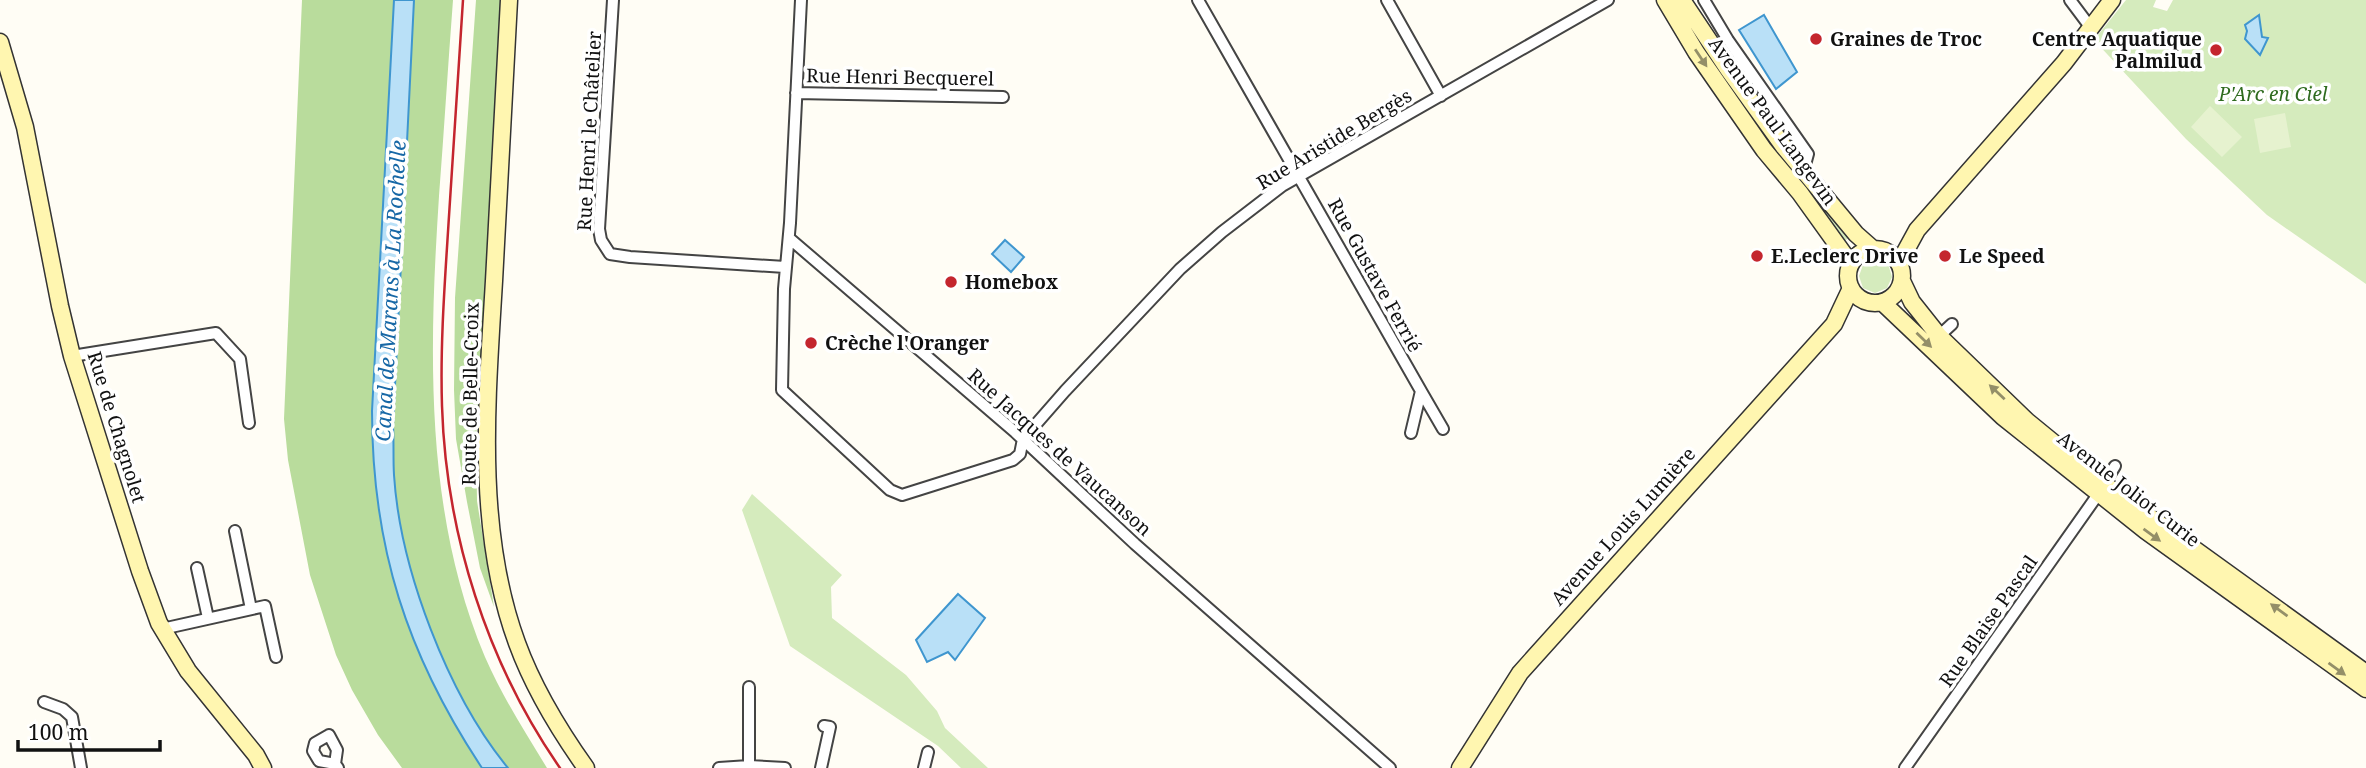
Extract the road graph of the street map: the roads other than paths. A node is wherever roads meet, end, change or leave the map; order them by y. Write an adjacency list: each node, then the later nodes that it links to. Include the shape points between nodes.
1 (509, 0): 55 (street, Route de Belle-Croix, via 487,409 491,520 500,581 517,643 540,692)
2 (613, 0): 25 (street, Rue Henri le Châtelier, via 599,229 606,249 630,257)
3 (801, 0): 15 (street)
4 (1198, 0): 19 (street, Rue Gustave Ferrié)
5 (1387, 0): 16 (street)
6 (1608, 0): 16 (street, Rue Aristide Bergès)
7 (1665, 0): 24 (street, Avenue Paul Langevin, one-way to 24, via 1764,150)
8 (1682, 0): 18 (street, Avenue Paul Langevin)
9 (1704, 0): 18 (street, via 1808,154)
10 (2070, 0): 12 (street)
11 (2112, 0): 12 (street)
12 (2091, 28): 20 (street)
13 (0, 42): 14 (street, Rue de Chagnolet)
14 (4, 67): 32 (street, Rue de Chagnolet, via 38,184)
15 (796, 93): 17 (street, Rue Henri Becquerel); 21 (street)
16 (1441, 96): 19 (street, Rue Aristide Bergès)
17 (1003, 97)
18 (1803, 172): 22 (street, Avenue Paul Langevin, via 1861,241)
19 (1300, 176): 33 (street, Rue Gustave Ferrié); 37 (street, Rue Aristide Bergès, via 1180,269)
20 (1917, 230): 22 (street); 23 (street)
21 (789, 238): 25 (street); 37 (street, Rue Jacques de Vaucanson)
22 (1878, 250): 23 (street); 24 (street, via 1860,254)
23 (1899, 263): 26 (street)
24 (1851, 264): 27 (street)
25 (785, 267): 37 (street, Rue Aristide Bergès, via 782,390 895,494 909,494 1013,460 1020,454)
26 (1902, 281): 28 (street, via 1895,294); 31 (street, Avenue Joliot Curie, via 1912,302)
27 (1851, 288): 28 (street); 29 (street, Avenue Louis Lumière)
28 (1876, 303): 29 (street, Avenue Louis Lumière); 39 (street, Avenue Joliot Curie, one-way to 39, via 2003,417)
29 (1834, 324): 61 (street, Avenue Louis Lumière, via 1528,664)
30 (1952, 324): 31 (street)
31 (1939, 335): 39 (street, Avenue Joliot Curie, one-way to 31)
32 (72, 356): 34 (street, via 216,333 240,359); 44 (street, Rue de Chagnolet)
33 (1421, 391): 35 (street, Rue Gustave Ferrié); 36 (street)
34 (249, 423)
35 (1443, 429)
36 (1411, 433)
37 (1023, 439): 60 (street, Rue Jacques de Vaucanson)
38 (2115, 466): 39 (street, Rue Blaise Pascal)
39 (2102, 489): 46 (street, Avenue Joliot Curie, one-way to 39); 48 (street, Avenue Joliot Curie, one-way to 48, via 2146,531); 62 (street, Rue Blaise Pascal)
40 (234, 531): 42 (street)
41 (197, 568): 43 (street)
42 (251, 608): 43 (street); 45 (street, via 265,606)
43 (208, 618): 44 (street)
44 (162, 629): 54 (street, Rue de Chagnolet)
45 (276, 657)
46 (2366, 673)
47 (749, 687): 52 (street)
48 (2366, 689)
49 (44, 702): 53 (street, via 72,717)
50 (824, 726): 58 (street, via 830,727)
51 (928, 752): 59 (street)
52 (749, 766): 56 (street); 57 (street)
53 (81, 768)
54 (262, 768)
55 (586, 768)
56 (719, 768)
57 (785, 768)
58 (821, 768)
59 (924, 768)
60 (1390, 768)
61 (1460, 768)
62 (1905, 768)

